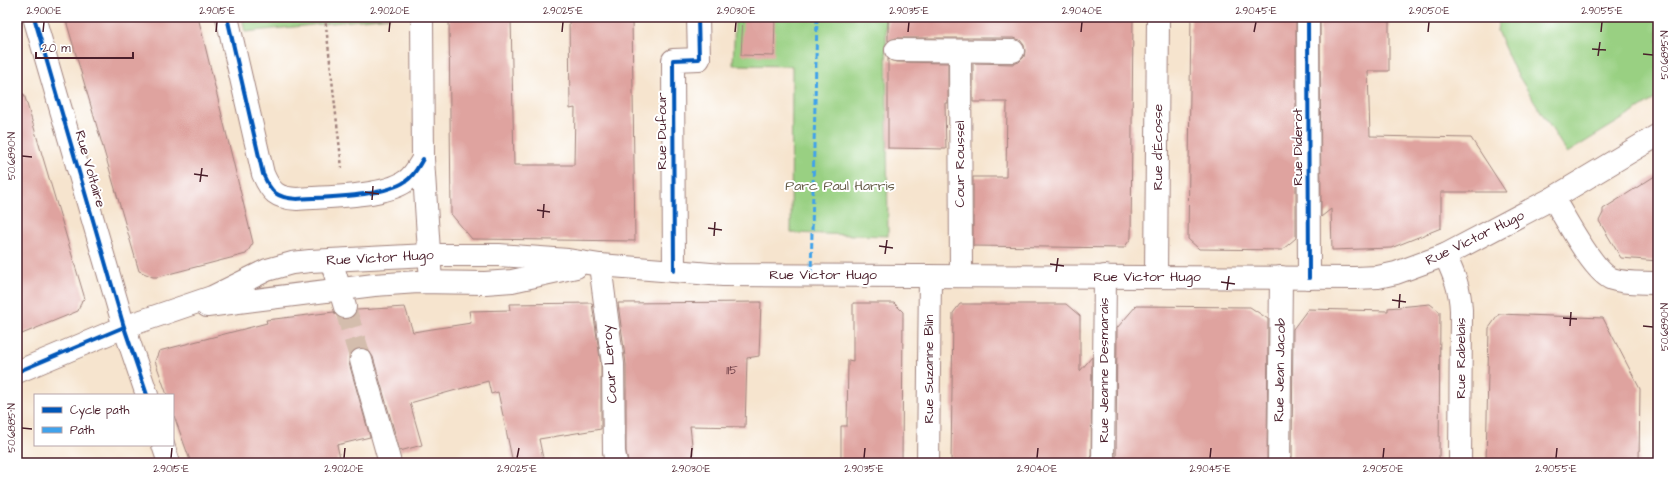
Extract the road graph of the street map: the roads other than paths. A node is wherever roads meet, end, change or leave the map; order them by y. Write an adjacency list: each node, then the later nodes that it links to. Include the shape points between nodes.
1 (34, 17): 28 (street, Rue Voltaire)
2 (227, 17): 11 (street, via 263,174 274,192 283,198 296,199 379,192 406,181)
3 (422, 17): 11 (street)
4 (698, 17): 17 (street, Rue Dufour, via 698,59 672,60)
5 (1158, 17): 21 (street, Rue d'Écosse)
6 (1308, 17): 23 (street, Rue Diderot)
7 (896, 50): 8 (street)
8 (960, 51): 9 (street); 19 (street, Cour Roussel)
9 (1013, 52)
10 (1658, 134): 12 (street, Rue Victor Hugo)
11 (423, 159): 13 (street)
12 (1553, 198): 14 (street, Rue Victor Hugo); 25 (street, via 1602,272 1612,279 1625,282)
13 (428, 255): 15 (street, Rue Victor Hugo); 16 (street, Rue Victor Hugo, via 513,255); 24 (street)
14 (1445, 255): 23 (street, Rue Victor Hugo, via 1415,268 1378,277); 39 (street, Rue Rabelais, via 1460,295)
15 (331, 260): 26 (street); 27 (street, Rue Victor Hugo, via 292,263 267,270 212,297)
16 (600, 265): 17 (street, Rue Victor Hugo); 24 (street, Rue Victor Hugo, via 570,268 512,281); 35 (street, Cour Leroy, via 612,364)
17 (674, 271): 18 (street, Rue Victor Hugo, via 723,275)
18 (930, 276): 19 (street, Rue Victor Hugo); 36 (street, Rue Suzanne Blin)
19 (961, 276): 20 (street, Rue Victor Hugo)
20 (1105, 276): 21 (street, Rue Victor Hugo); 37 (street, Rue Jeanne Desmarais)
21 (1156, 276): 22 (street, Rue Victor Hugo)
22 (1281, 277): 23 (street, Rue Victor Hugo); 38 (street, Rue Jean Jacob)
23 (1309, 278)
24 (431, 282): 26 (street, Rue Victor Hugo, via 396,283)
25 (1658, 283)
26 (342, 298): 27 (street, Rue Victor Hugo, via 255,299)
27 (169, 312): 28 (street, Rue Victor Hugo)
28 (124, 327): 30 (street, Rue Victor Hugo); 31 (street, Rue Voltaire)
29 (361, 360): 34 (street)
30 (17, 372)
31 (146, 394)
32 (163, 446): 33 (street)
33 (169, 463)
34 (390, 463)
35 (616, 463)
36 (928, 463)
37 (1103, 463)
38 (1279, 463)
39 (1460, 463)

